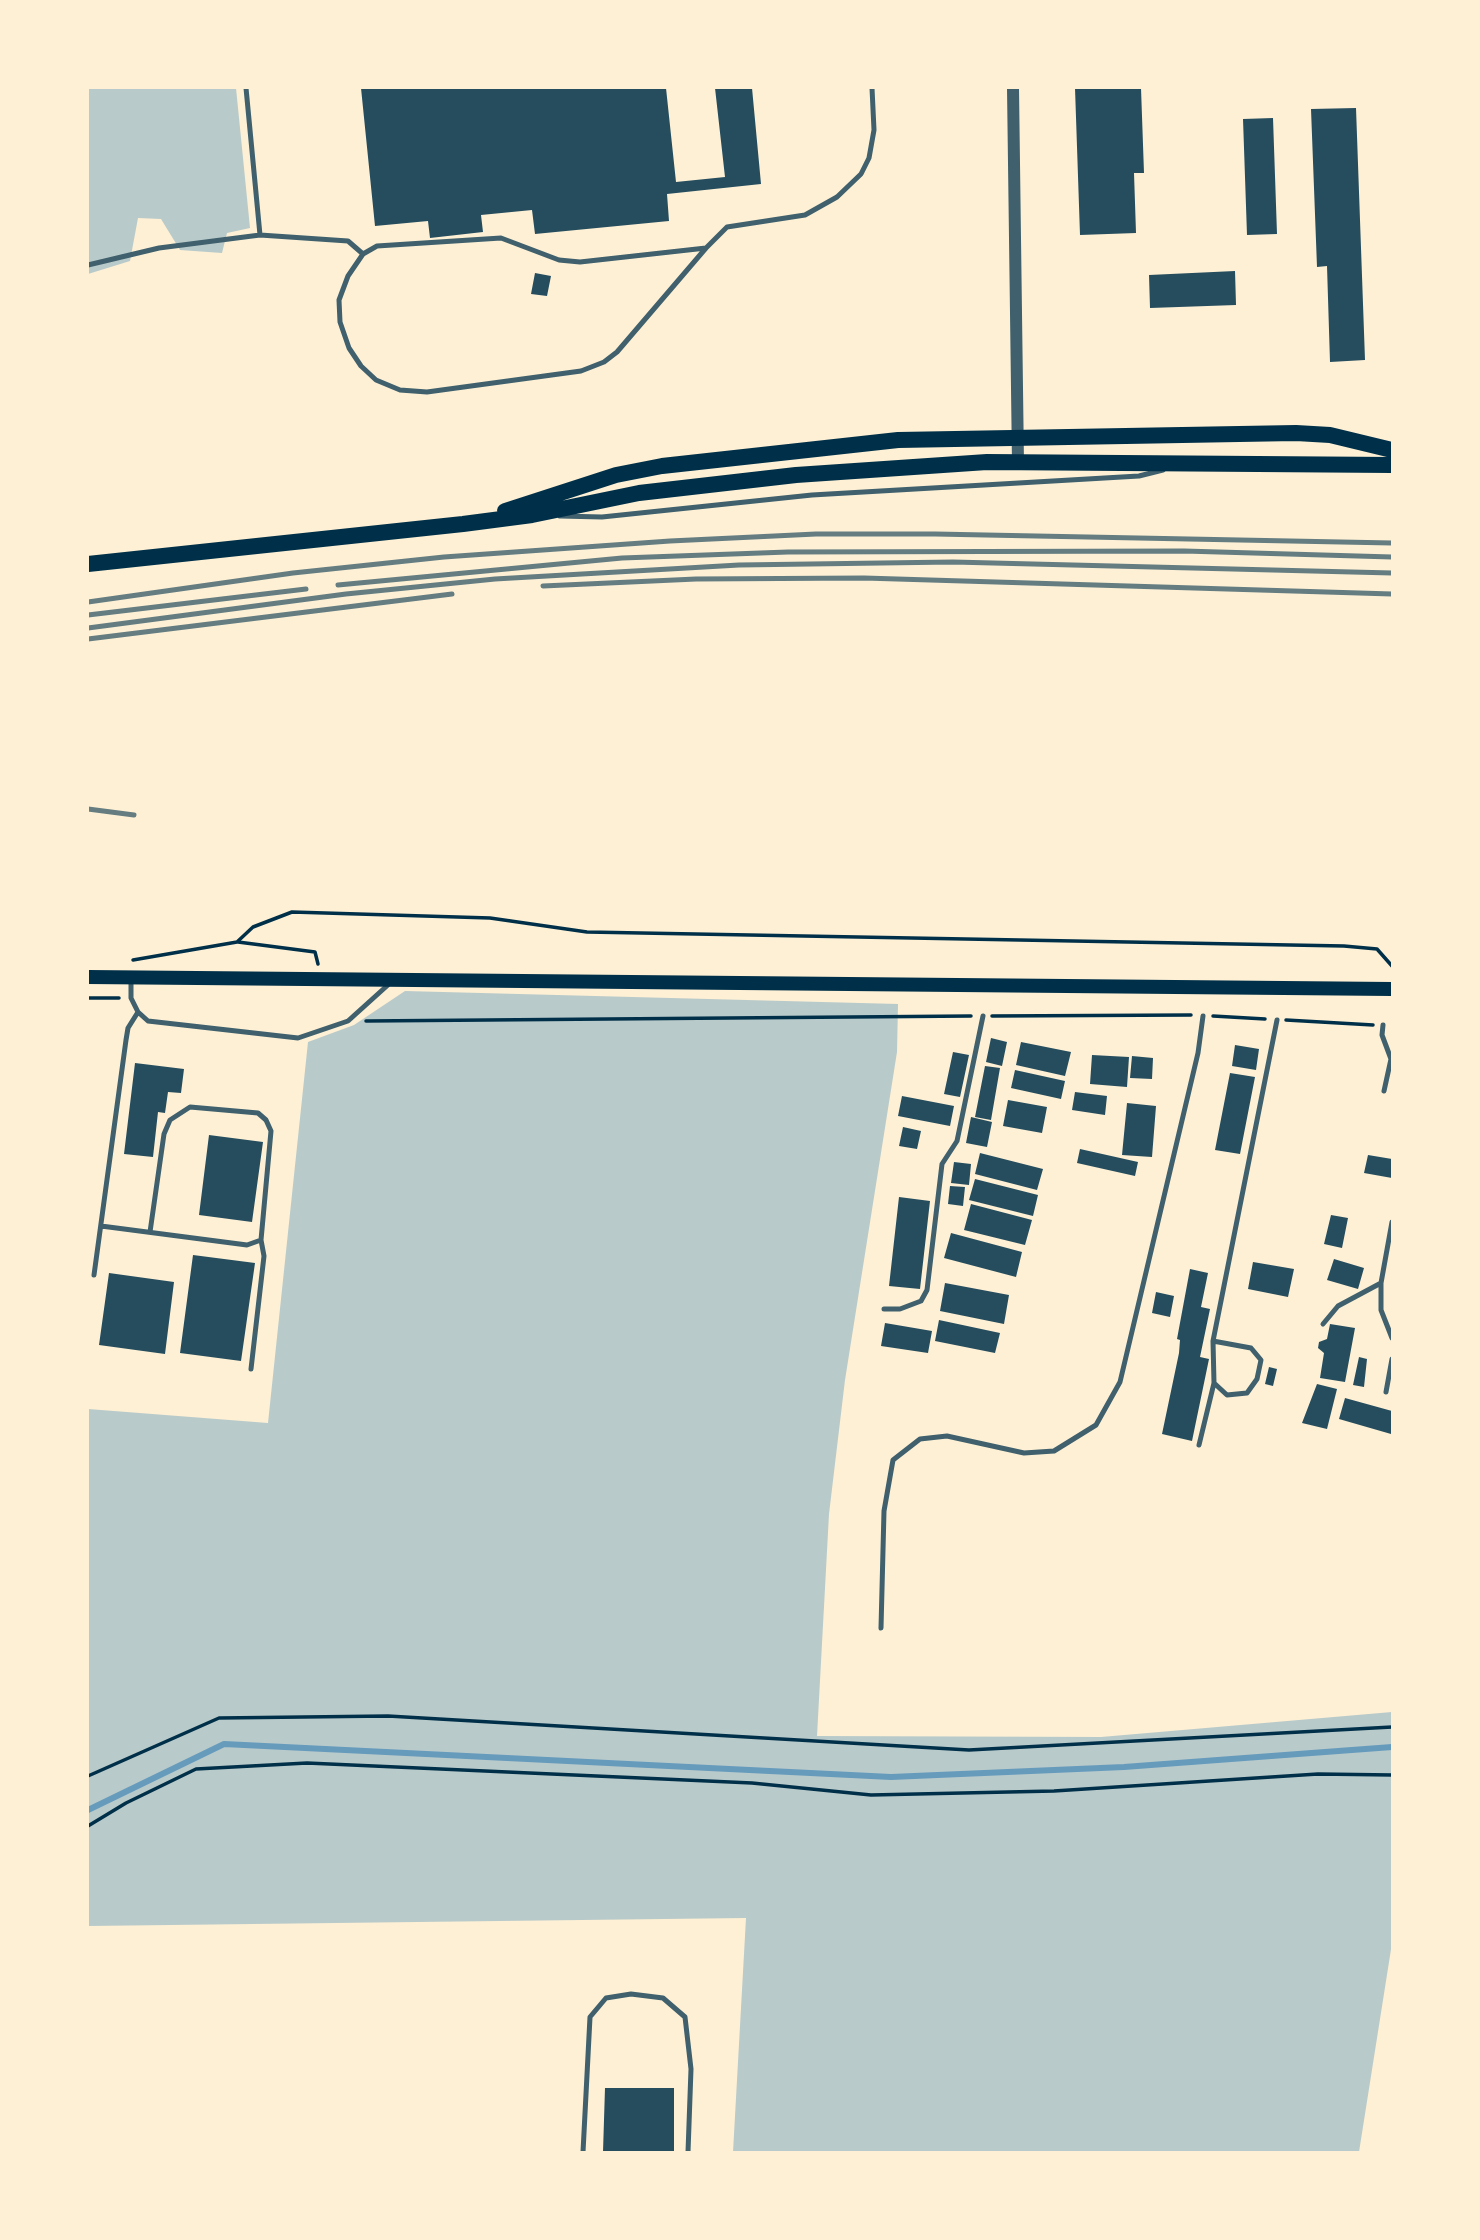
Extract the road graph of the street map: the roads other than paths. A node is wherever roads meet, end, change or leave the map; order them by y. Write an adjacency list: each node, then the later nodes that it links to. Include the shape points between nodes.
1 (246, 88): 4 (lane)
2 (872, 88): 5 (lane, via 872,145 862,174 850,187 806,215 727,227)
3 (1013, 88): 8 (street)
4 (260, 235): 6 (lane, via 348,241); 7 (lane, via 159,248)
5 (706, 248): 6 (lane, via 580,262 559,260 501,238 377,246); 6 (lane, via 604,362 581,371 427,392 386,386 368,373 349,348 340,322 339,300)
6 (363, 254)
7 (88, 265)
8 (1018, 436): 9 (main road, via 1296,433 1330,435); 11 (street); 14 (main road, via 898,440 663,466 616,475)
9 (1392, 450)
10 (1195, 462): 11 (main road); 12 (main road); 13 (lane, via 1139,476 812,495 602,517)
11 (1018, 463): 13 (main road, via 729,482 639,493)
12 (1392, 465)
13 (532, 515): 14 (main road)
14 (463, 524): 15 (main road)
15 (88, 564)
16 (88, 977): 17 (main road)
17 (131, 978): 18 (main road); 20 (lane, via 131,998)
18 (390, 982): 19 (main road); 20 (lane, via 348,1021 298,1038 148,1021)
19 (1392, 989)
20 (138, 1012): 27 (lane, via 128,1028)
21 (983, 1016): 32 (lane, via 957,1141 942,1164 927,1290 920,1301)
22 (1203, 1016): 41 (lane, via 1198,1054 1120,1382 1096,1425 1054,1451 1024,1453 947,1436 920,1439 893,1460 884,1511)
23 (1277, 1020): 35 (lane)
24 (1383, 1026): 25 (lane, via 1391,1059)
25 (1384, 1091)
26 (1392, 1222): 31 (lane)
27 (101, 1226): 28 (lane); 30 (lane)
28 (150, 1232): 29 (lane, via 247,1245); 29 (lane, via 164,1134 170,1120 190,1107 258,1113 266,1120 271,1131)
29 (261, 1240): 37 (lane, via 264,1256)
30 (94, 1275)
31 (1381, 1283): 33 (lane, via 1338,1306); 34 (lane, via 1381,1310)
32 (884, 1309)
33 (1323, 1324)
34 (1392, 1338)
35 (1213, 1341): 38 (lane); 38 (lane, via 1251,1348 1261,1360 1258,1380 1247,1393 1227,1395)
36 (1392, 1359): 39 (lane)
37 (251, 1369)
38 (1214, 1383): 40 (lane)
39 (1386, 1392)
40 (1199, 1445)
41 (881, 1628)
42 (583, 2152): 43 (lane, via 590,2017 606,1998 631,1994 663,1998 685,2017 691,2069)
43 (688, 2152)

